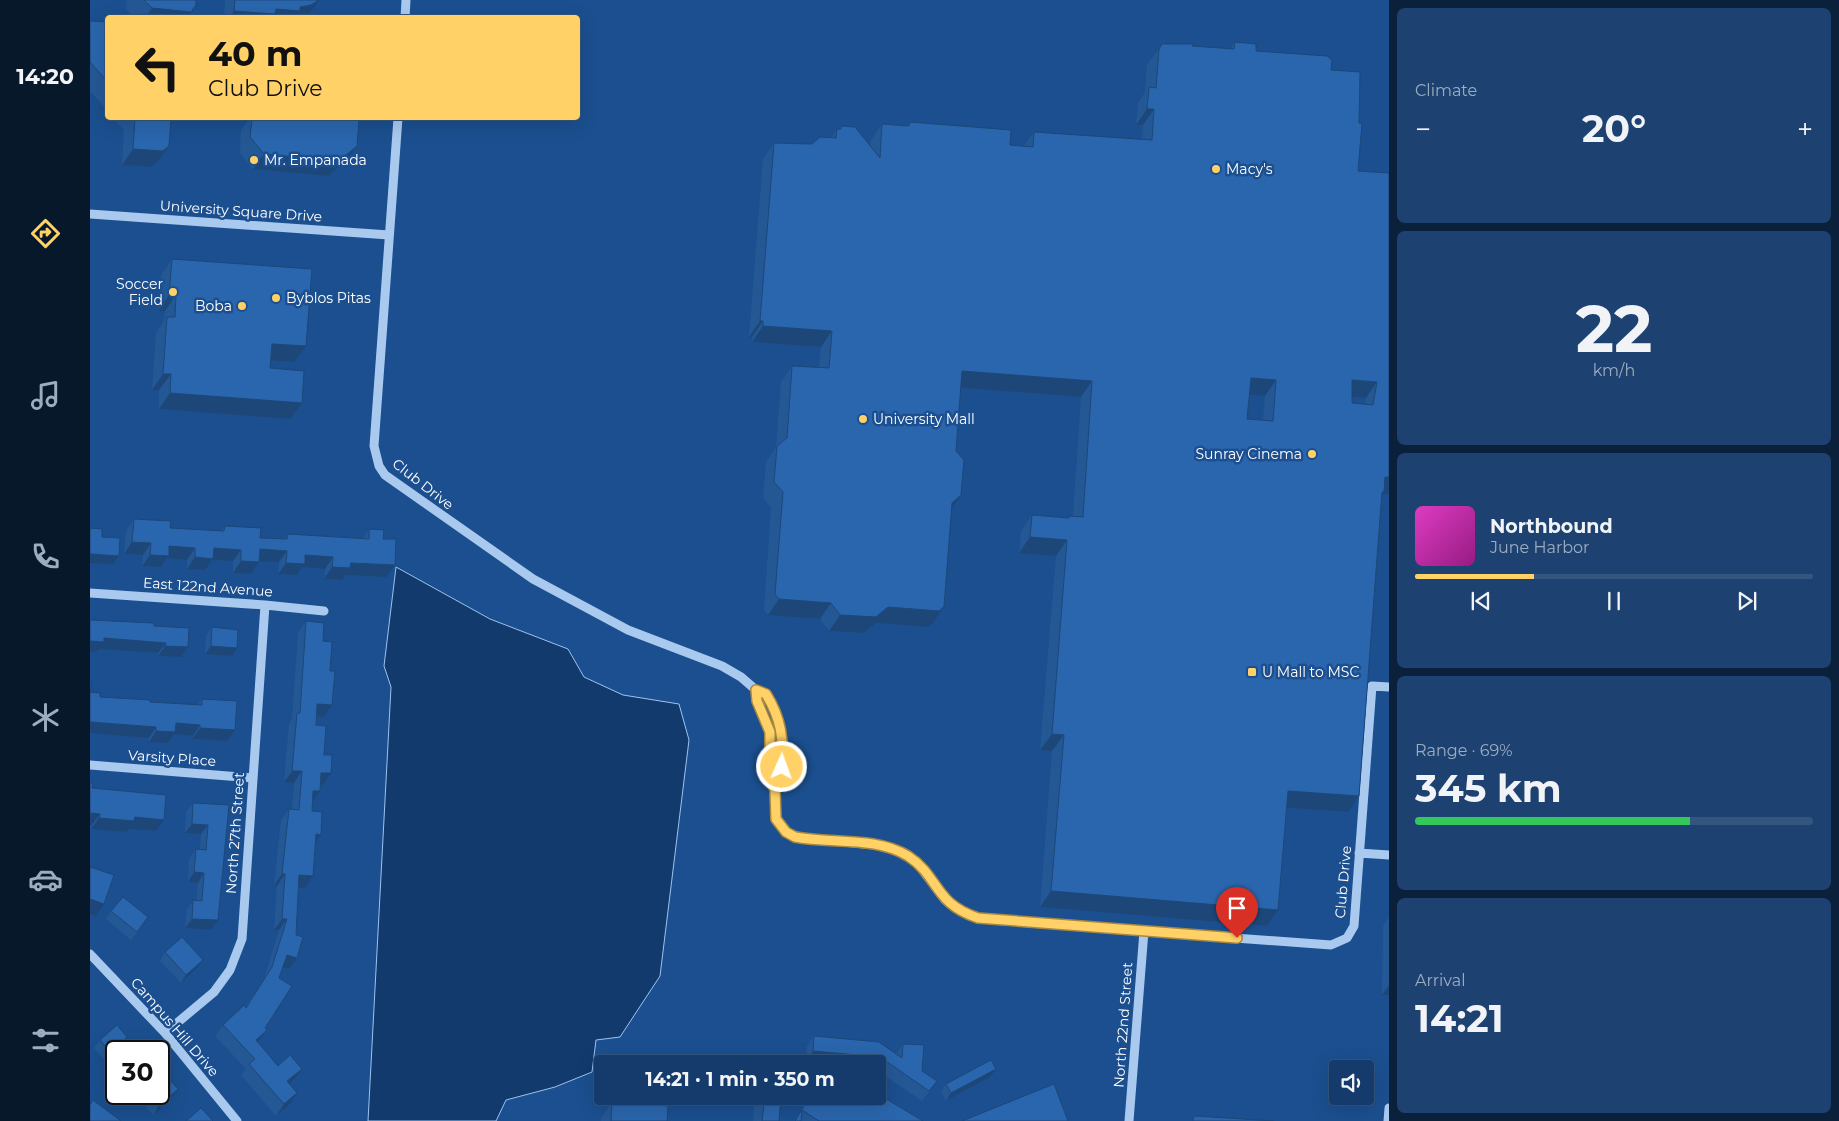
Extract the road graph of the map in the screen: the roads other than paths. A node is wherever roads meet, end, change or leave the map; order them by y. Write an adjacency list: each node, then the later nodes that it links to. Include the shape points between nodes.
1 (406, 0): 2 (street)
2 (405, 15)
3 (398, 120): 5 (street, Club Drive)
4 (90, 214): 5 (street, University Square Drive)
5 (389, 235): 14 (street, Club Drive, via 374,446 385,475 505,561 557,593 628,630 722,666 766,694 781,726 784,744 782,780 775,790 776,819 786,832 802,838 874,845 897,851 917,863 945,900 967,914 990,920)
6 (90, 593): 7 (street, East 122nd Avenue)
7 (265, 605): 8 (street, East 122nd Avenue); 11 (street, North 27th Street)
8 (324, 611)
9 (1389, 687): 12 (street, Club Drive, via 1372,686)
10 (90, 765): 11 (street, Varsity Place)
11 (253, 778): 16 (street, North 27th Street, via 242,939 230,970 214,992)
12 (1359, 853): 13 (street); 14 (street, Club Drive, via 1354,926 1347,938 1336,944)
13 (1389, 855)
14 (1144, 931): 19 (street, North 22nd Street)
15 (90, 954): 16 (street, Campus Hill Drive)
16 (165, 1033): 18 (street, Campus Hill Drive)
17 (1389, 1108): 20 (street)
18 (237, 1121)
19 (1129, 1121)
20 (1388, 1121)

